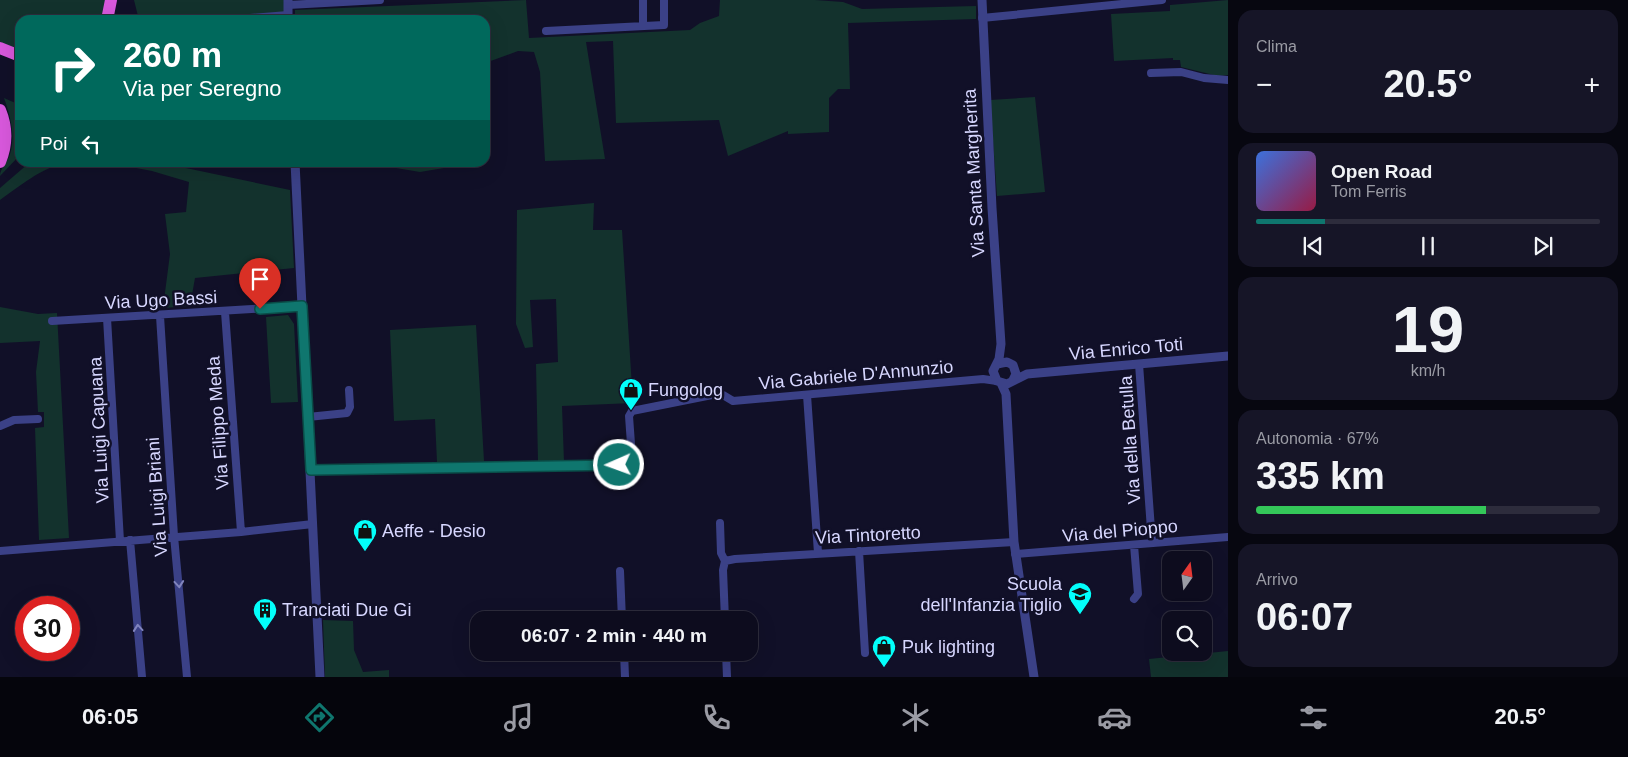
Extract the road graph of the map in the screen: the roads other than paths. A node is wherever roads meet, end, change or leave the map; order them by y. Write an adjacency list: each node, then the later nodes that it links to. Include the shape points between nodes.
1 (111, 0): 9 (highway)
2 (380, 0): 7 (street)
3 (642, 0): 11 (street)
4 (664, 0): 11 (street, via 664,25)
5 (982, 0): 10 (street, Via Santa Margherita)
6 (1162, 0): 8 (street)
7 (288, 3)
8 (1080, 4): 10 (street)
9 (108, 15)
10 (982, 18): 25 (street, Via Santa Margherita)
11 (643, 26): 12 (street)
12 (546, 31)
13 (0, 48): 14 (highway)
14 (15, 54)
15 (1151, 73): 16 (street, via 1181,72)
16 (1228, 80)
17 (0, 110): 18 (highway, via 5,132)
18 (0, 162)
19 (295, 167): 20 (street)
20 (302, 306): 21 (street, Via Ugo Bassi); 35 (street)
21 (225, 312): 22 (street, Via Ugo Bassi); 41 (street, Via Filippo Meda)
22 (160, 316): 23 (street, Via Ugo Bassi); 42 (street, Via Luigi Briani)
23 (107, 318): 24 (street, Via Ugo Bassi); 45 (street, Via Luigi Capuana)
24 (52, 321)
25 (1001, 344): 27 (street, Via Santa Margherita); 28 (street, Via Santa Margherita)
26 (1228, 356): 29 (street, Via Enrico Toti)
27 (1007, 362): 28 (street); 30 (street)
28 (997, 364): 32 (street, Via Santa Margherita, via 995,367)
29 (1139, 364): 31 (street, Via Enrico Toti); 47 (street, Via della Betulla)
30 (1015, 368): 31 (street); 32 (street, via 1016,374)
31 (1027, 374): 32 (street, Via Enrico Toti)
32 (1003, 380): 34 (street, Via Gabriele D'Annunzio, via 983,379); 46 (street)
33 (349, 390): 35 (street, via 348,413)
34 (806, 395): 38 (street, Via Gabriele D'Annunzio, via 733,401 723,395 712,396 632,411 629,416 632,458 625,464); 51 (street)
35 (308, 417): 38 (street)
36 (38, 419): 37 (street, via 14,420)
37 (0, 426)
38 (311, 470): 40 (street)
39 (720, 523): 53 (street, via 721,553)
40 (313, 524): 41 (street); 63 (street)
41 (241, 532): 42 (street)
42 (174, 536): 44 (street); 62 (street, Via Luigi Briani, one-way to 62)
43 (1228, 537): 47 (street, Via del Pioppo)
44 (130, 540): 45 (street); 61 (street, one-way to 44)
45 (120, 541): 49 (street)
46 (1014, 542): 50 (street, Via Tintoretto); 52 (street)
47 (1152, 544): 48 (street, Via del Pioppo)
48 (1134, 545): 52 (street, Via del Pioppo); 55 (street, via 1138,594)
49 (0, 551)
50 (859, 551): 51 (street, Via Tintoretto); 58 (street)
51 (818, 553): 53 (street, Via Tintoretto)
52 (1015, 554): 66 (street)
53 (725, 561): 57 (street)
54 (620, 571): 56 (street)
55 (1134, 600)
56 (622, 611)
57 (724, 611)
58 (865, 653)
59 (624, 661): 64 (street)
60 (726, 661): 65 (street)
61 (142, 677)
62 (187, 677)
63 (320, 677)
64 (625, 677)
65 (727, 677)
66 (1034, 677)

